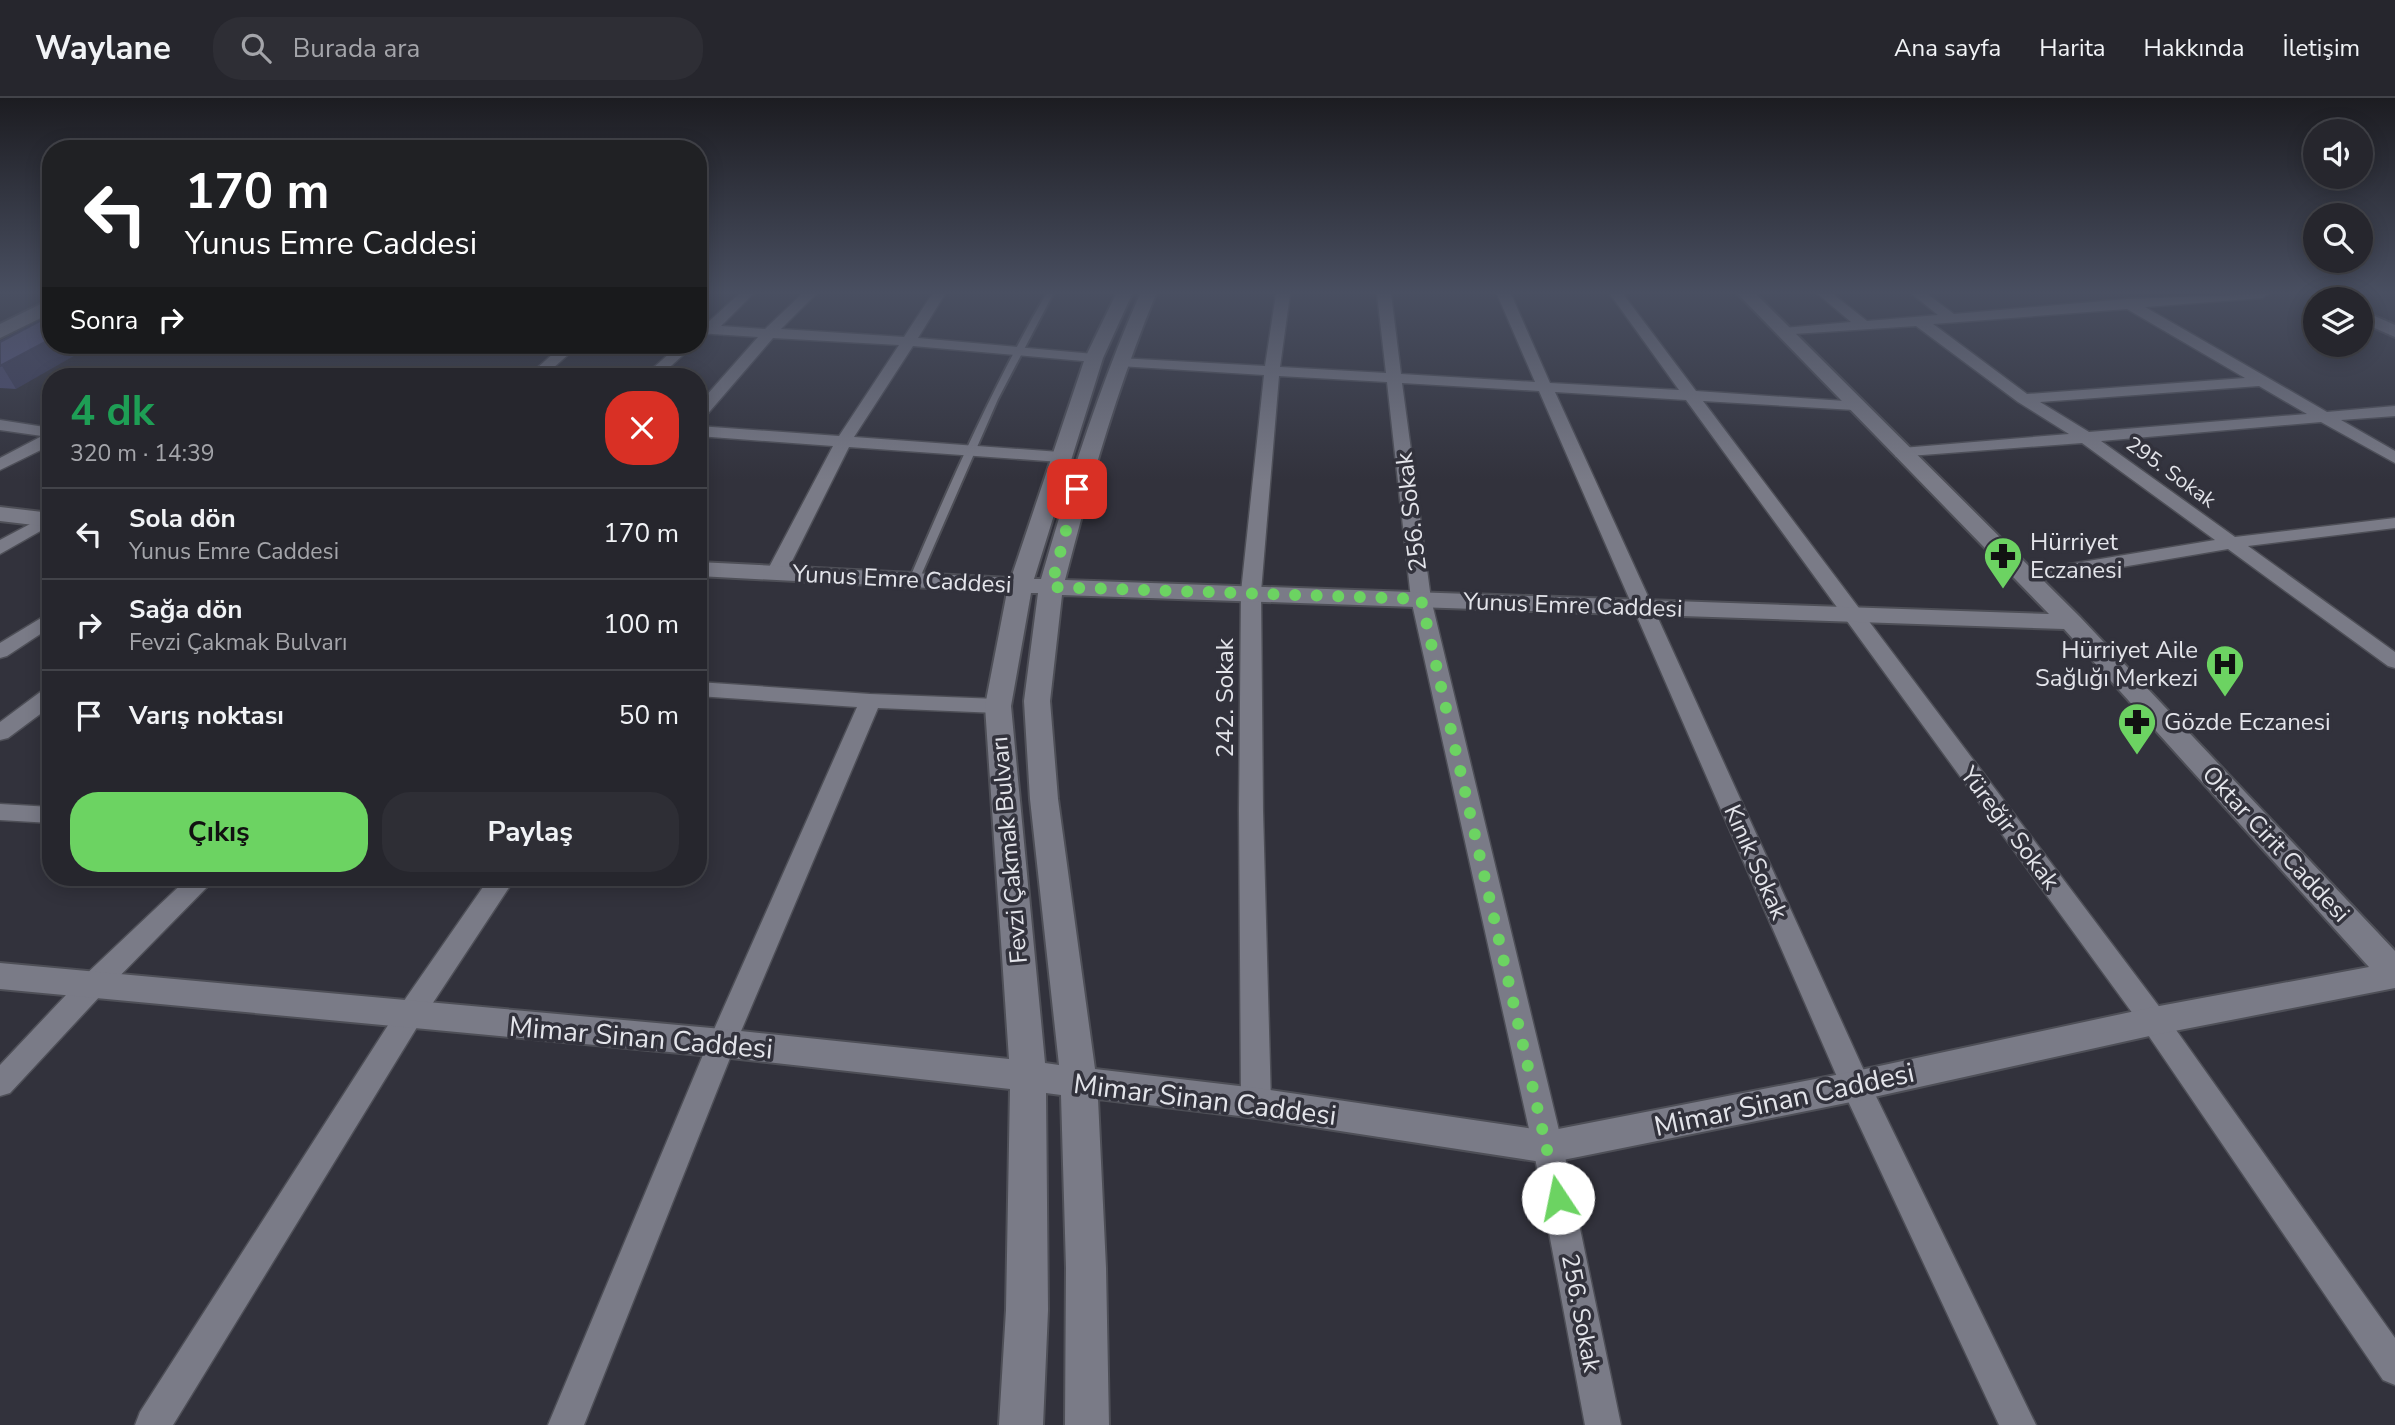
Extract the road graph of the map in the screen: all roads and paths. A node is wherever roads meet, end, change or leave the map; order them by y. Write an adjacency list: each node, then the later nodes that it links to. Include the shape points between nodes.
1 (559, 356): 17 (street)
2 (674, 356): 18 (street)
3 (749, 356): 25 (street)
4 (898, 356): 33 (street)
5 (1014, 356): 35 (lane)
6 (1065, 356): 16 (street)
7 (1107, 356): 16 (street, Fevzi Çakmak Bulvarı)
8 (1109, 356): 16 (street, Fevzi Çakmak Bulvarı)
9 (1274, 356): 19 (street, 242. Sokak)
10 (1391, 356): 20 (street, 256. Sokak)
11 (1533, 356): 22 (street, Kınık Sokak)
12 (1660, 356): 23 (street, Yüreğir Sokak)
13 (1806, 356): 26 (street, Oktar Cirit Caddesi)
14 (1966, 356): 24 (street, 295. Sokak)
15 (2217, 356): 21 (street)
16 (1106, 360): 19 (street); 37 (street, Fevzi Çakmak Bulvarı); 51 (street, Fevzi Çakmak Bulvarı)
17 (545, 368)
18 (660, 368)
19 (1272, 371): 20 (street); 52 (street, 242. Sokak)
20 (1394, 378): 22 (street); 53 (street, 256. Sokak)
21 (2260, 381): 24 (street); 28 (street)
22 (1547, 387): 23 (street); 54 (street, Kınık Sokak)
23 (1689, 396): 26 (street); 55 (street, Yüreğir Sokak)
24 (2024, 399): 32 (street, 295. Sokak)
25 (707, 405)
26 (1854, 405): 36 (street, Oktar Cirit Caddesi)
27 (2395, 411): 28 (street)
28 (2326, 416): 32 (street); 38 (street)
29 (0, 425): 31 (street)
30 (707, 431): 33 (street)
31 (42, 434)
32 (2085, 437): 36 (street); 44 (street, 295. Sokak)
33 (845, 439): 35 (street); 47 (street)
34 (42, 441): 39 (street)
35 (969, 450): 37 (street); 49 (lane)
36 (1902, 453): 48 (street, Oktar Cirit Caddesi)
37 (1060, 457): 50 (street, Fevzi Çakmak Bulvarı)
38 (2395, 458)
39 (0, 465)
40 (0, 514): 41 (street)
41 (42, 519)
42 (2395, 523): 44 (street)
43 (42, 524): 45 (street)
44 (2231, 543): 48 (street); 59 (street, 295. Sokak)
45 (0, 548)
46 (707, 569): 47 (street, Yunus Emre Caddesi)
47 (776, 573): 49 (street, Yunus Emre Caddesi)
48 (2027, 577): 56 (street, Oktar Cirit Caddesi)
49 (914, 580): 50 (street, Yunus Emre Caddesi)
50 (1020, 586): 51 (street, Yunus Emre Caddesi); 63 (street, Fevzi Çakmak Bulvarı)
51 (1051, 587): 52 (street, Yunus Emre Caddesi); 76 (street, Fevzi Çakmak Bulvarı, via 1037,701 1044,799)
52 (1251, 592): 53 (street, Yunus Emre Caddesi); 79 (street, 242. Sokak)
53 (1421, 599): 54 (street, Yunus Emre Caddesi); 80 (street, 256. Sokak)
54 (1641, 608): 55 (street, Yunus Emre Caddesi); 78 (street, Kınık Sokak)
55 (1852, 616): 56 (street, Yunus Emre Caddesi); 73 (street, Yüreğir Sokak)
56 (2071, 622): 69 (street, Oktar Cirit Caddesi)
57 (42, 624): 58 (street)
58 (0, 652)
59 (2395, 662)
60 (707, 690): 61 (street)
61 (870, 701): 63 (street); 74 (street)
62 (42, 702): 64 (street)
63 (998, 706): 75 (street, Fevzi Çakmak Bulvarı)
64 (0, 733)
65 (0, 812): 66 (street)
66 (42, 815)
67 (195, 886): 71 (street)
68 (497, 886): 72 (street)
69 (2395, 974): 73 (street, Mimar Sinan Caddesi)
70 (0, 976): 71 (street, Mimar Sinan Caddesi)
71 (92, 986): 72 (street, Mimar Sinan Caddesi); 77 (street)
72 (409, 1016): 74 (street, Mimar Sinan Caddesi); 82 (street)
73 (2154, 1021): 78 (street, Mimar Sinan Caddesi); 81 (street, Yüreğir Sokak)
74 (722, 1042): 75 (street, Mimar Sinan Caddesi); 83 (street)
75 (1028, 1077): 76 (street, Mimar Sinan Caddesi); 84 (street, Fevzi Çakmak Bulvarı, via 1027,1310)
76 (1079, 1082): 79 (street, Mimar Sinan Caddesi); 85 (street, Fevzi Çakmak Bulvarı)
77 (0, 1084)
78 (1856, 1086): 80 (street, Mimar Sinan Caddesi); 87 (street, Kınık Sokak)
79 (1256, 1103): 80 (street, Mimar Sinan Caddesi)
80 (1548, 1147): 86 (street, 256. Sokak)
81 (2395, 1368)
82 (153, 1425)
83 (566, 1425)
84 (1021, 1425)
85 (1087, 1425)
86 (1603, 1425)
87 (2018, 1425)

